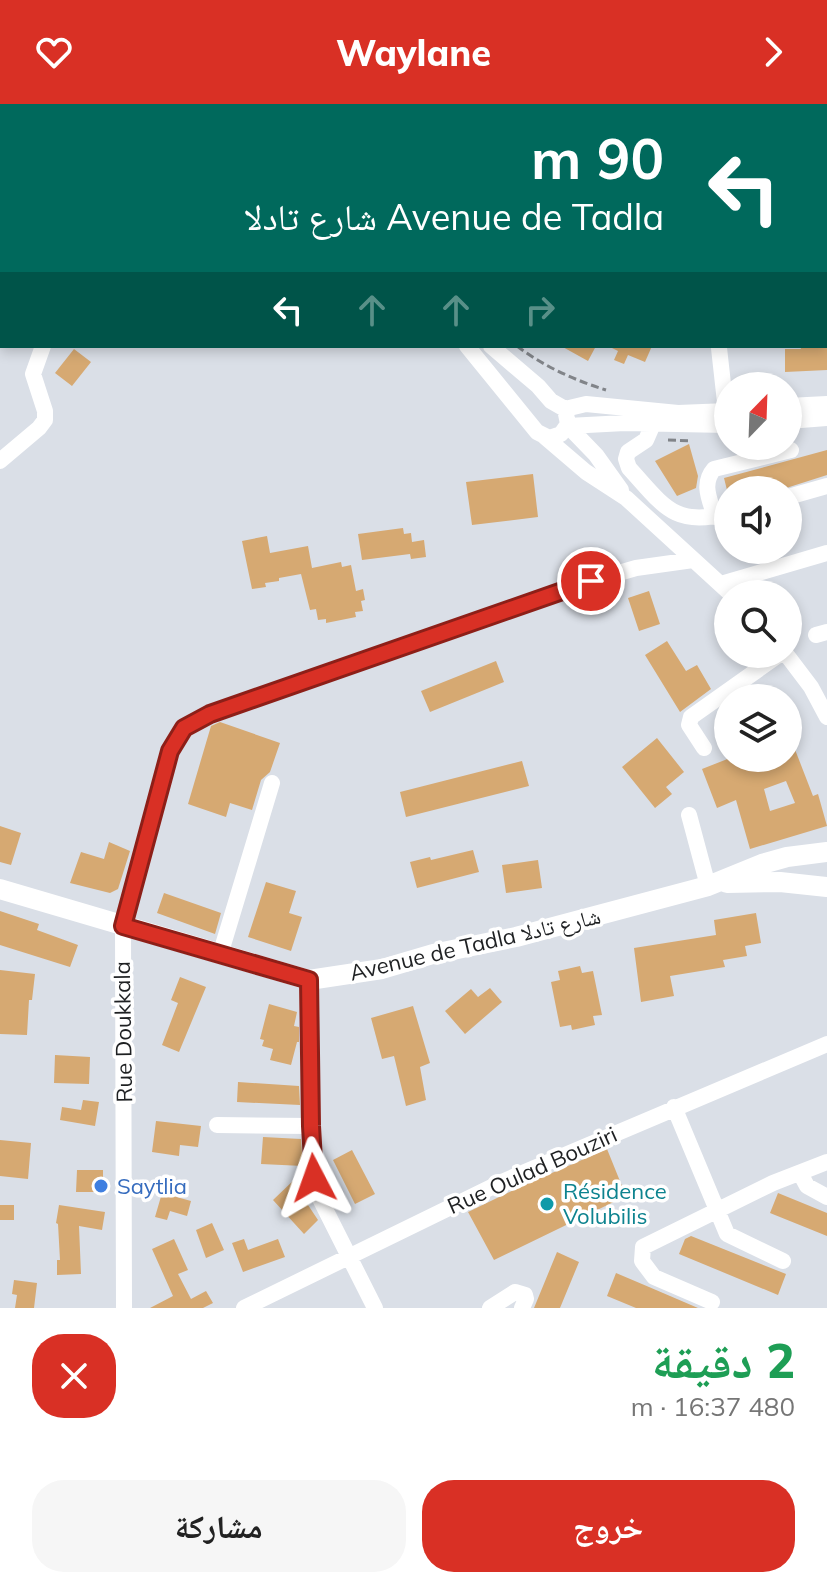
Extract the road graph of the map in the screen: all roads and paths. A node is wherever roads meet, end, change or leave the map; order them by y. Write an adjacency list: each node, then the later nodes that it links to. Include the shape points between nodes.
1 (42, 348): 21 (street, via 33,374 45,420)
2 (469, 348): 16 (street)
3 (493, 348): 10 (street)
4 (520, 348): 7 (path, via 582,383)
5 (719, 348): 6 (street)
6 (722, 372)
7 (606, 390)
8 (827, 404): 9 (street)
9 (802, 405)
10 (561, 412): 11 (street, via 586,404); 16 (street, via 536,408); 17 (street); 18 (street, via 558,437); 19 (street)
11 (714, 414)
12 (714, 417): 15 (street)
13 (827, 418): 14 (street)
14 (802, 420)
15 (653, 424): 17 (street); 26 (street, via 646,440 628,452 629,468 675,513)
16 (533, 425): 18 (street)
17 (610, 425): 19 (street)
18 (545, 437): 24 (street)
19 (596, 455): 24 (street)
20 (750, 460): 25 (street, via 714,469 706,485)
21 (0, 461)
22 (827, 486): 23 (street)
23 (802, 493)
24 (626, 498): 28 (street)
25 (714, 501)
26 (714, 516)
27 (827, 553): 30 (street)
28 (693, 560): 29 (street); 41 (street, Rue Doukkala, via 591,581 210,714 184,728 170,751)
29 (716, 580)
30 (751, 580)
31 (763, 668): 34 (street, via 691,717 689,725)
32 (795, 668): 33 (street)
33 (827, 717)
34 (704, 748)
35 (272, 783): 42 (street)
36 (689, 815): 38 (street)
37 (827, 852): 38 (main road, Avenue de Tadla شارع تادلا, via 762,864)
38 (713, 884): 39 (main road, Avenue de Tadla شارع تادلا); 43 (main road, Avenue de Tadla شارع تادلا, via 382,969)
39 (827, 887)
40 (0, 889): 41 (main road, Avenue de Tadla شارع تادلا)
41 (123, 926): 42 (main road, Avenue de Tadla شارع تادلا); 55 (street, Rue Doukkala)
42 (220, 955): 43 (main road, Avenue de Tadla شارع تادلا)
43 (309, 980): 47 (street)
44 (827, 1044): 45 (street, Rue Oulad Bouziri)
45 (674, 1107): 51 (street); 52 (street, Rue Oulad Bouziri)
46 (217, 1125): 47 (street)
47 (311, 1126): 52 (street, via 316,1191)
48 (827, 1162): 49 (street)
49 (800, 1173): 50 (street, via 807,1186); 51 (street)
50 (827, 1197)
51 (716, 1211): 53 (street, via 727,1234); 54 (street, via 642,1251 642,1261 654,1277)
52 (348, 1256): 56 (street, Rue Oulad Bouziri); 57 (street)
53 (783, 1261)
54 (712, 1302)
55 (124, 1308)
56 (244, 1308)
57 (375, 1308)
58 (490, 1308): 59 (street, via 515,1292 525,1295)
59 (522, 1308)

